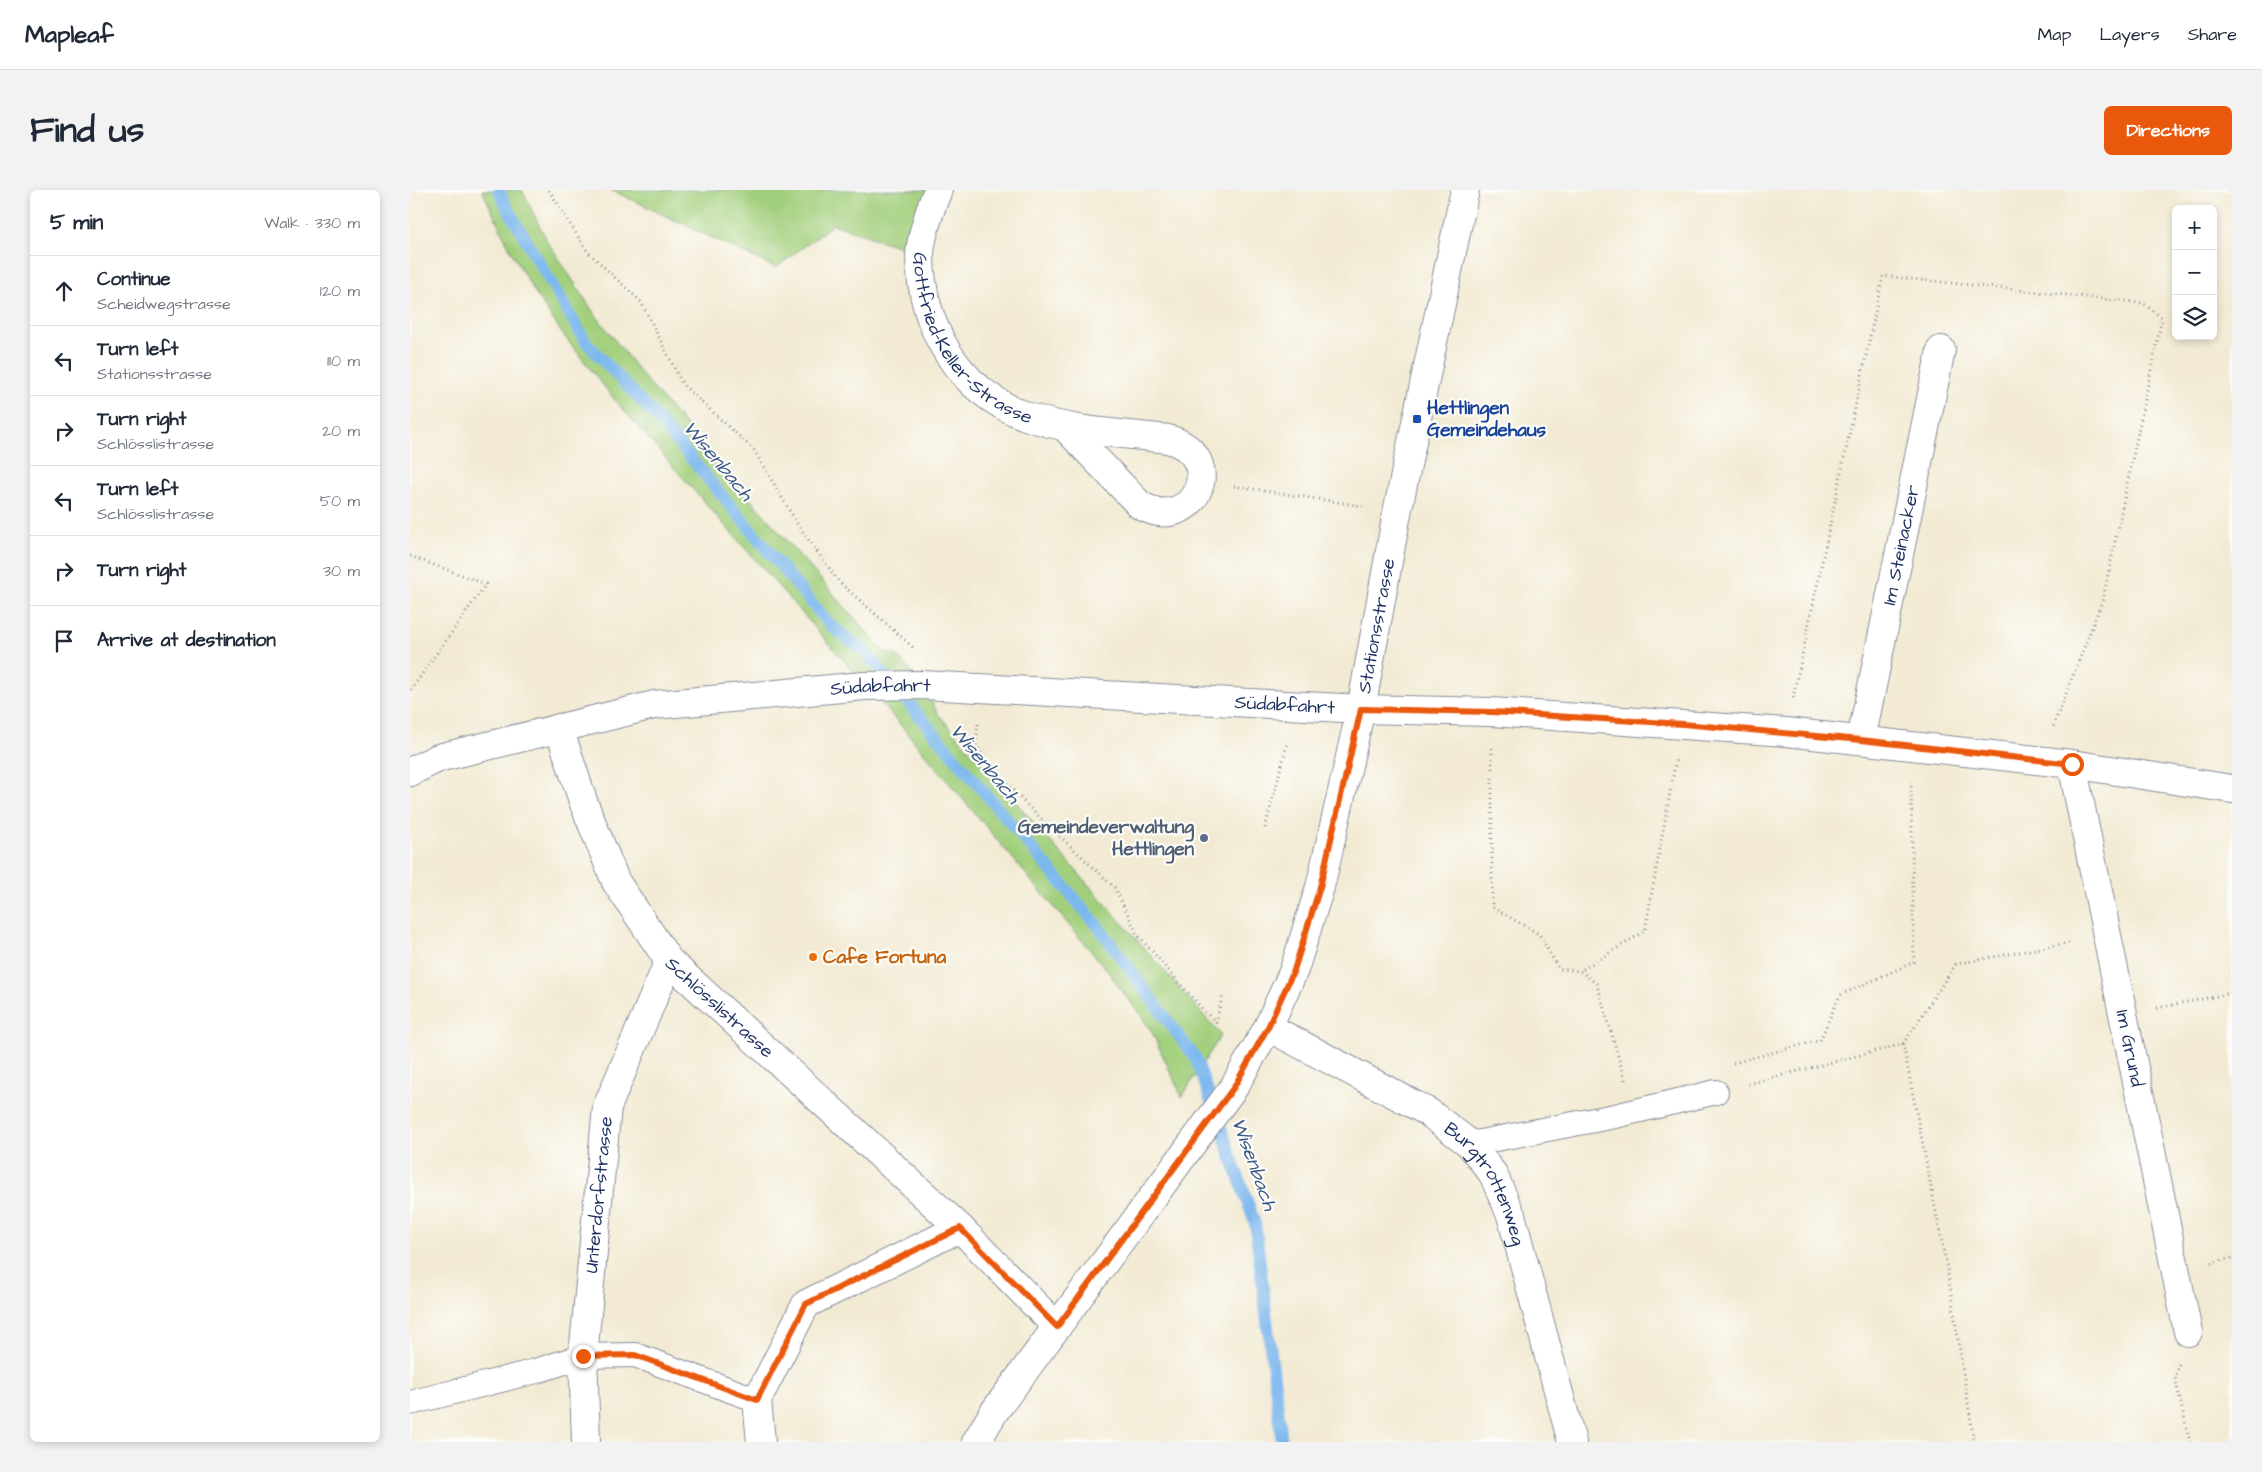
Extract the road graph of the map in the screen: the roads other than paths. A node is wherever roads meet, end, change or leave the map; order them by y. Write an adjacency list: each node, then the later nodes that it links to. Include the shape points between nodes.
1 (938, 190): 4 (street, Gottfried-Keller-Strasse, via 920,254 925,305 945,349 965,377 990,398 1025,416)
2 (1465, 190): 5 (street, Stationsstrasse, via 1401,494)
3 (1941, 350): 7 (street, Im Steinacker)
4 (1066, 428): 4 (street, Gottfried-Keller-Strasse, via 1140,505 1150,511 1172,512 1183,508 1198,492 1201,481 1197,458 1179,442 1168,438)
5 (1361, 709): 6 (street, Südabfahrt, via 924,685 864,686 654,705); 7 (street, Südabfahrt, via 1492,712); 12 (street, Stationsstrasse, via 1320,887 1294,970)
6 (559, 728): 9 (street, Südabfahrt, via 438,758); 11 (street, Schlösslistrasse, via 584,804 616,882)
7 (1861, 740): 8 (street, Südabfahrt)
8 (2072, 764): 10 (street, Südabfahrt); 17 (street, Im Grund)
9 (410, 772)
10 (2232, 789)
11 (669, 961): 15 (street, Schlösslistrasse); 18 (street, Unterdorfstrasse, via 607,1107)
12 (1268, 1027): 14 (street, Burgtrottenweg, via 1428,1112); 16 (street, Stationsstrasse, via 1234,1087)
13 (1716, 1092): 14 (lane, via 1616,1116)
14 (1470, 1144): 24 (street, Burgtrottenweg, via 1493,1174 1511,1215)
15 (960, 1228): 16 (street, Schlösslistrasse); 19 (street, via 806,1304)
16 (1057, 1327): 23 (street, Stationsstrasse, via 994,1412)
17 (2188, 1332)
18 (583, 1356): 19 (lane, via 635,1355); 20 (lane); 21 (street, Unterdorfstrasse)
19 (757, 1400): 22 (street)
20 (410, 1403)
21 (586, 1442)
22 (761, 1442)
23 (976, 1442)
24 (1572, 1442)

